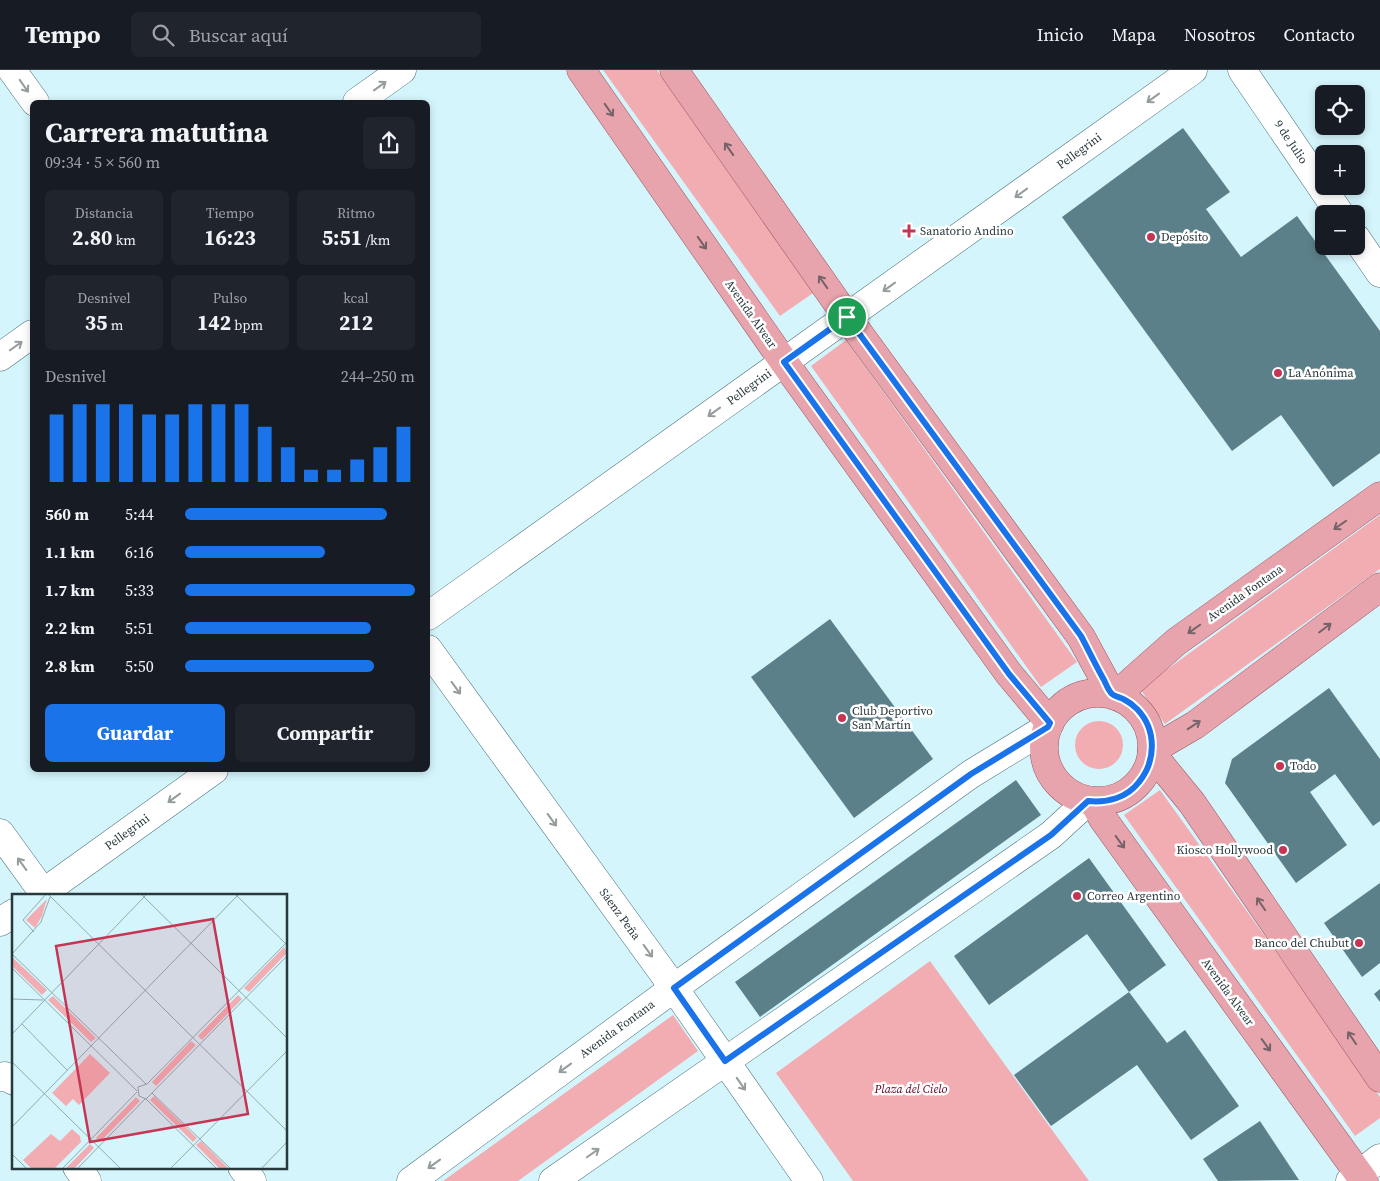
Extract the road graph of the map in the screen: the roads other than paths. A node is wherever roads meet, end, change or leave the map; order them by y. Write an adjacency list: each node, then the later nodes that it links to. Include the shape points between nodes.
1 (12, 70): 7 (street, one-way to 7)
2 (402, 70): 8 (street, one-way to 2)
3 (581, 70): 15 (main road, Avenida Alvear, one-way to 15)
4 (674, 70): 12 (main road, one-way to 4)
5 (1193, 70): 12 (street, Pellegrini, one-way to 12)
6 (1242, 70): 9 (street, 9 de Julio)
7 (34, 100)
8 (360, 100)
9 (1334, 205)
10 (1365, 251): 11 (street)
11 (1380, 273)
12 (847, 317): 15 (street, Pellegrini); 20 (main road, via 1081,636)
13 (30, 335): 14 (street, one-way to 13)
14 (0, 357)
15 (784, 362): 18 (street, Pellegrini, one-way to 18); 21 (main road, Avenida Alvear)
16 (1380, 496): 20 (main road, Avenida Fontana, one-way to 20, via 1176,642)
17 (1380, 587): 22 (main road, one-way to 17, via 1195,725)
18 (430, 615)
19 (430, 652): 29 (street, Sáenz Peña, one-way to 29)
20 (1114, 695): 21 (main road, via 1097,692 1082,695 1069,701); 22 (main road, via 1126,700 1146,721)
21 (1049, 725): 24 (main road, via 1044,752 1053,778 1073,796); 29 (street, Avenida Fontana, via 971,774)
22 (1152, 752): 24 (main road, via 1144,776 1136,786 1113,800); 31 (main road, one-way to 22, via 1197,811)
23 (211, 772): 26 (street, Pellegrini, one-way to 26)
24 (1090, 801): 30 (street, via 1051,835); 34 (main road, Avenida Alvear, one-way to 34)
25 (0, 833): 26 (street, one-way to 25)
26 (43, 894)
27 (12, 914): 28 (street)
28 (0, 922)
29 (674, 988): 30 (street, Sáenz Peña); 37 (street, Avenida Fontana, one-way to 37)
30 (725, 1061): 38 (street, one-way to 30); 39 (street, Sáenz Peña, one-way to 39)
31 (1380, 1078)
32 (78, 1168): 35 (street)
33 (243, 1168): 36 (street)
34 (1363, 1174)
35 (87, 1181)
36 (252, 1181)
37 (411, 1181)
38 (553, 1181)
39 (809, 1181)

